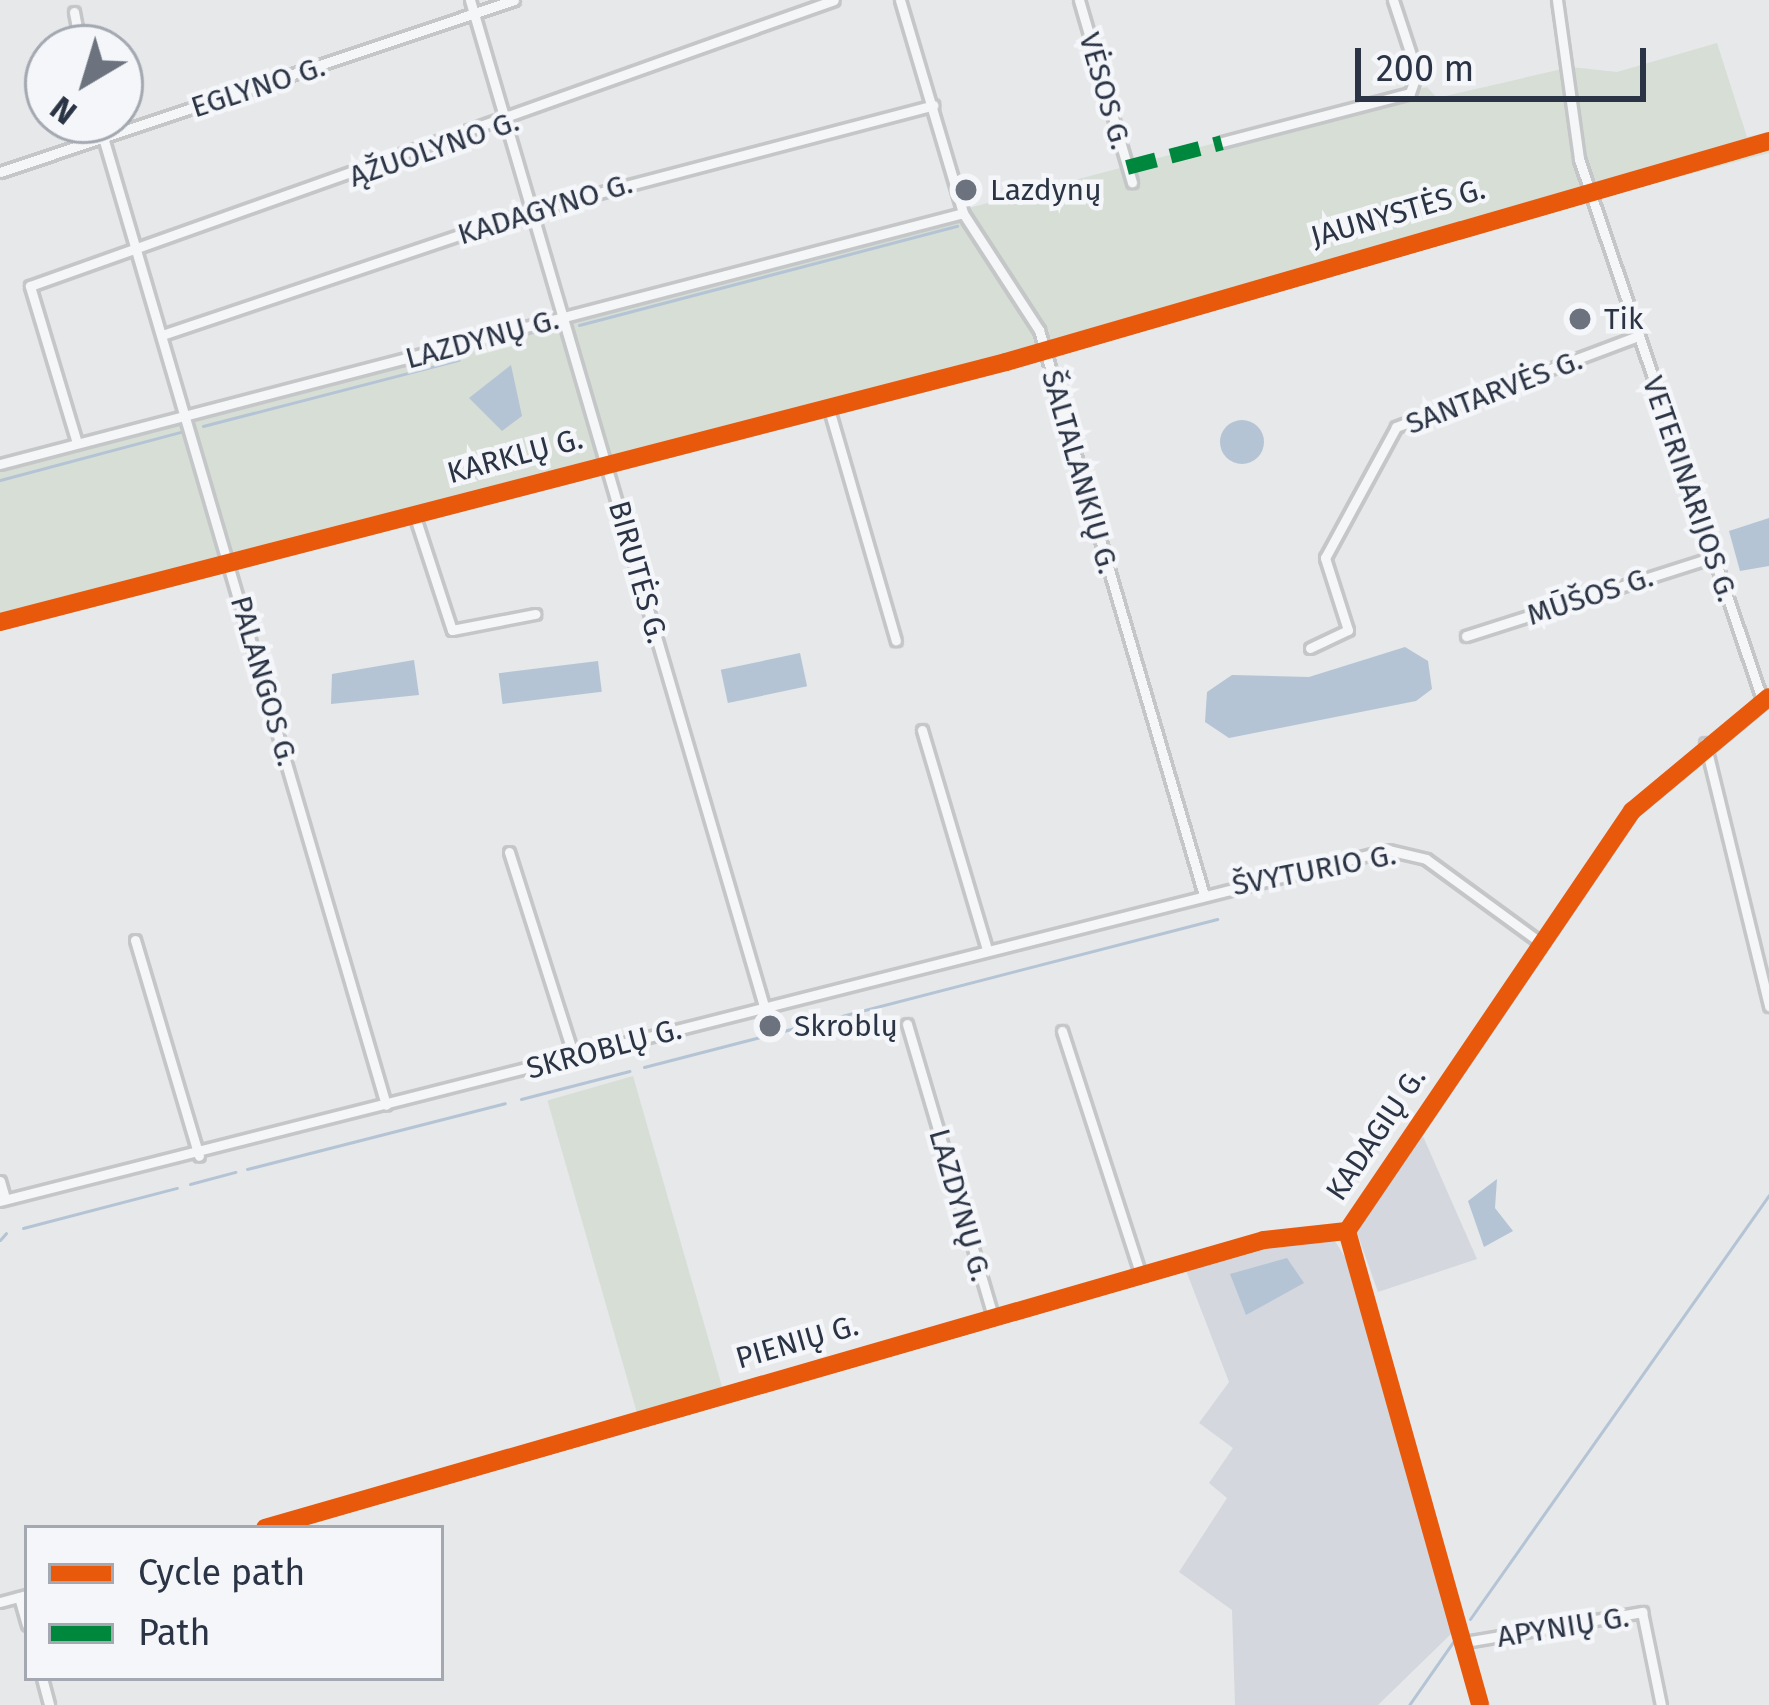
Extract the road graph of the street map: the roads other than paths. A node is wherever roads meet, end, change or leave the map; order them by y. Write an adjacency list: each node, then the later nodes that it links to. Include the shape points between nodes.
1 (470, 0): 9 (street, BIRUTĖS G.)
2 (514, 0): 9 (street, EGLYNO G.)
3 (834, 0): 13 (street, ĄŽUOLYNO G.)
4 (900, 0): 11 (street, ŠALTALANKIŲ G.)
5 (1078, 0): 19 (street, VĖSOS G.)
6 (1394, 0): 15 (street, via 1417,73 1409,93)
7 (1557, 0): 20 (street, VETERINARIJOS G.)
8 (74, 12): 10 (street)
9 (474, 16): 12 (street, EGLYNO G.); 13 (street, BIRUTĖS G.)
10 (76, 24)
11 (933, 105): 21 (street, KADAGYNO G.); 22 (street, ŠALTALANKIŲ G.)
12 (144, 124)
13 (512, 124): 21 (street, BIRUTĖS G.); 23 (street, ĄŽUOLYNO G.)
14 (1769, 141): 20 (street, JAUNYSTĖS G.)
15 (1222, 142)
16 (82, 144): 18 (street, EGLYNO G.)
17 (105, 144): 23 (street, PALANGOS G.)
18 (0, 172)
19 (1132, 182)
20 (1588, 188): 26 (street, VETERINARIJOS G.); 27 (street, JAUNYSTĖS G.)
21 (534, 209): 24 (street, BIRUTĖS G.); 25 (street, KADAGYNO G.)
22 (963, 212): 24 (street, LAZDYNŲ G.); 27 (street, ŠALTALANKIŲ G.)
23 (136, 252): 25 (street, PALANGOS G.); 30 (street, ĄŽUOLYNO G., via 31,286)
24 (563, 318): 29 (street, LAZDYNŲ G.); 31 (street, BIRUTĖS G.)
25 (163, 334): 29 (street, PALANGOS G.)
26 (1638, 336): 34 (street, VETERINARIJOS G.); 40 (street, SANTARVĖS G., via 1396,428 1325,559 1348,629)
27 (1046, 351): 28 (street, KARKLŲ G.); 45 (street, ŠALTALANKIŲ G.)
28 (830, 409): 31 (street, KARKLŲ G.); 39 (street)
29 (186, 416): 30 (street, LAZDYNŲ G.); 35 (street, PALANGOS G.)
30 (77, 443): 32 (street, LAZDYNŲ G.)
31 (606, 462): 33 (street, KARKLŲ G.); 49 (street, BIRUTĖS G.)
32 (0, 464)
33 (414, 514): 35 (street, KARKLŲ G.); 36 (street, via 452,630)
34 (1714, 557): 38 (street, MŪŠOS G.); 41 (street, VETERINARIJOS G.)
35 (229, 560): 37 (street, KARKLŲ G.); 54 (street, PALANGOS G.)
36 (536, 614)
37 (0, 622)
38 (1466, 636)
39 (896, 641)
40 (1310, 648)
41 (1766, 698): 43 (street, KADAGIŲ G.)
42 (922, 730): 48 (street)
43 (1705, 742): 47 (street, KADAGIŲ G., via 1632,811); 50 (street)
44 (509, 852): 53 (street)
45 (1203, 892): 47 (street, ŠVYTURIO G., via 1407,851); 48 (street, SKROBLŲ G.)
46 (135, 940): 55 (street)
47 (1540, 942): 58 (street, KADAGIŲ G.)
48 (987, 950): 49 (street, SKROBLŲ G.)
49 (764, 1006): 53 (street, SKROBLŲ G.)
50 (1769, 1006)
51 (907, 1024): 60 (street, LAZDYNŲ G.)
52 (1062, 1030): 59 (street)
53 (574, 1057): 54 (street, SKROBLŲ G.)
54 (386, 1105): 55 (street, SKROBLŲ G.)
55 (199, 1156): 57 (street, SKROBLŲ G.)
56 (0, 1181): 57 (street)
57 (3, 1200)
58 (1346, 1231): 59 (street, PIENIŲ G., via 1264,1240); 64 (street, KADAGIŲ G.)
59 (1141, 1274): 60 (street, PIENIŲ G.)
60 (993, 1316): 61 (street, PIENIŲ G.)
61 (275, 1525)
62 (23, 1596): 63 (street)
63 (0, 1602)
64 (1465, 1642): 65 (street, KADAGIŲ G.); 66 (street, APYNIŲ G., via 1642,1612)
65 (1480, 1705)
66 (1661, 1705)

